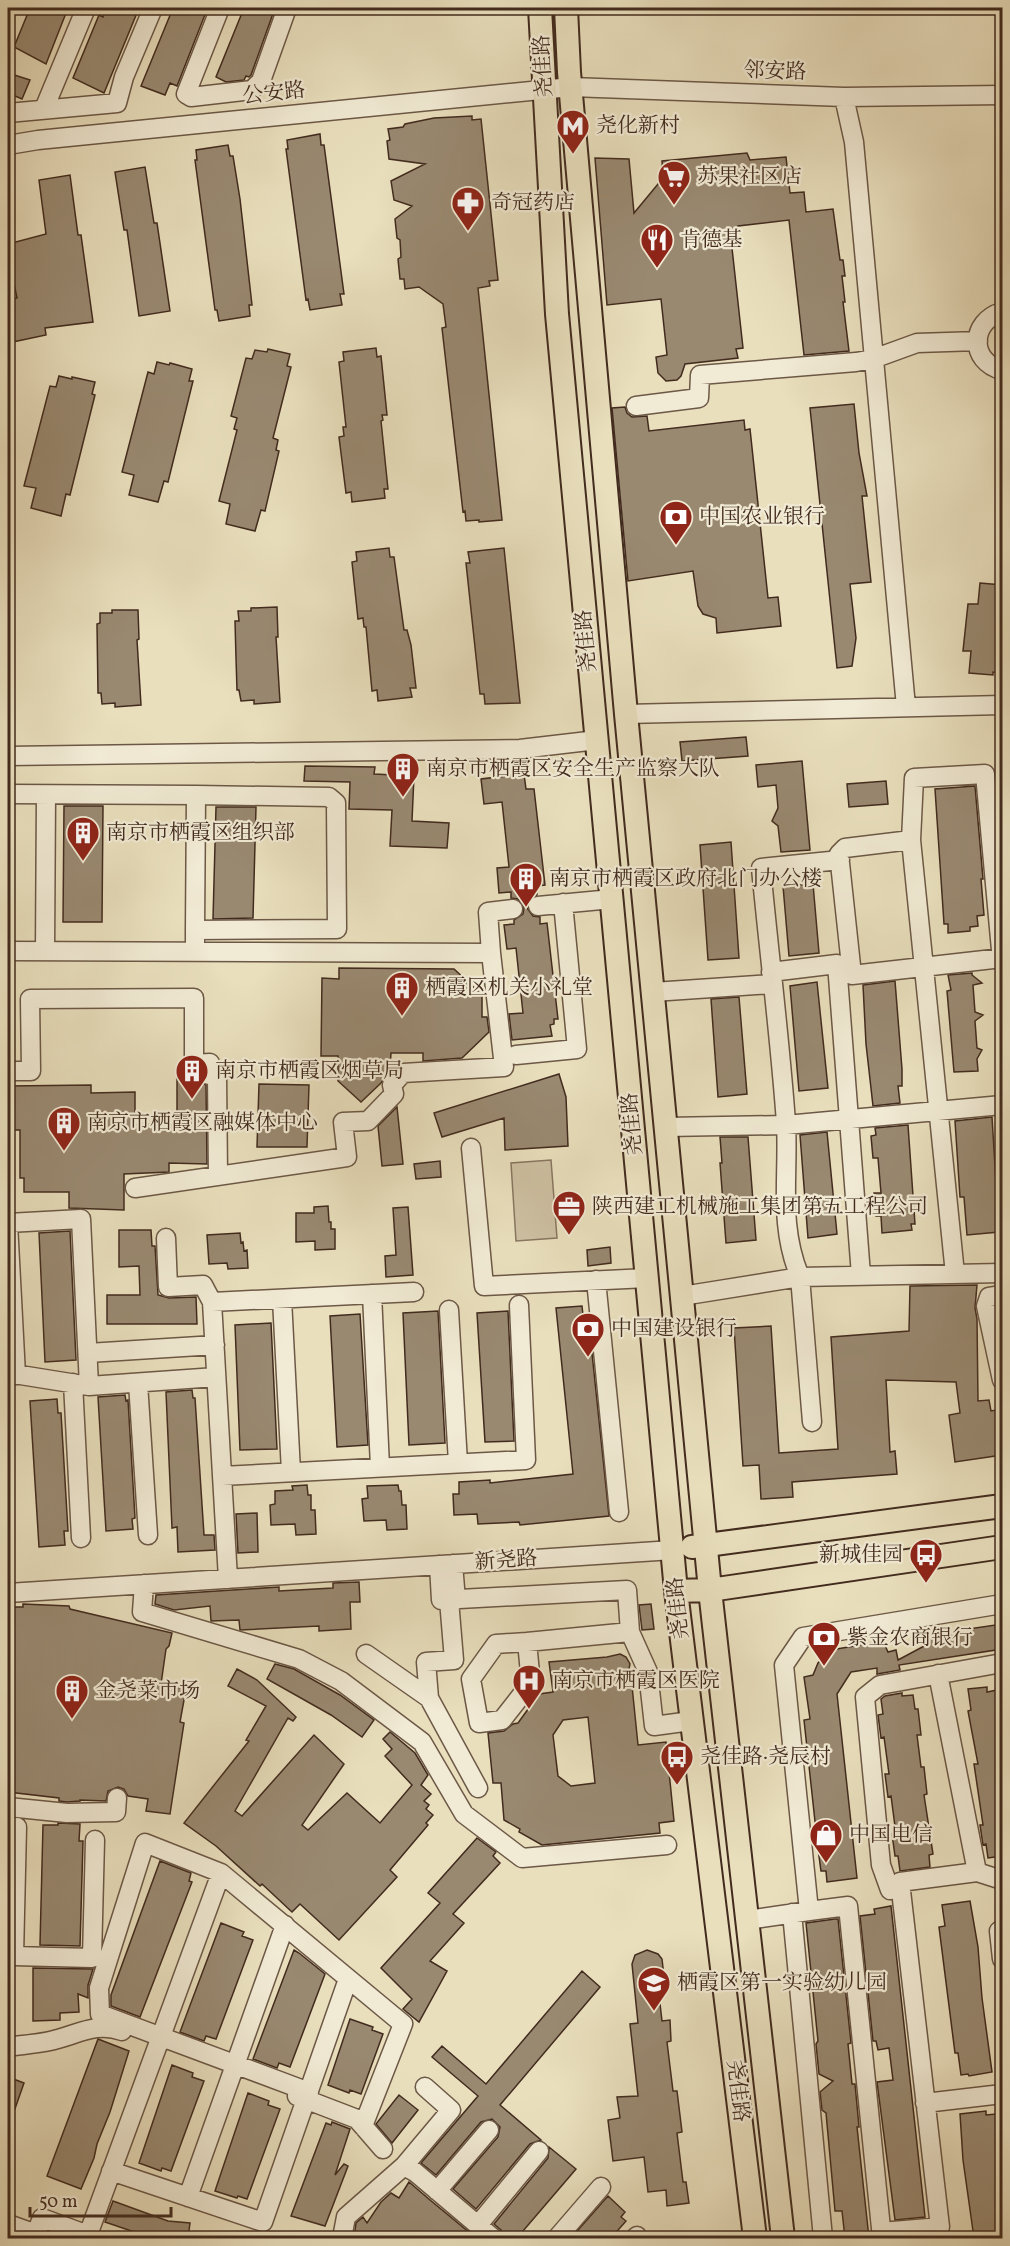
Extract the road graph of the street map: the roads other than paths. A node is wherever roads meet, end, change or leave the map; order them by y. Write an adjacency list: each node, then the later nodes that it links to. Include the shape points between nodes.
1 (86, 8): 11 (street)
2 (153, 8): 11 (street, via 117,103)
3 (220, 8): 4 (street, via 186,94 191,97 252,90 261,81)
4 (287, 8)
5 (540, 8): 8 (main road, 尧佳路)
6 (566, 8): 7 (main road, 尧佳路)
7 (570, 87): 8 (street, 邻安路); 10 (street, 邻安路); 21 (main road, 尧佳路)
8 (545, 90): 13 (street, 公安路); 22 (main road, 尧佳路, via 557,314)
9 (1002, 95): 10 (street, 邻安路)
10 (844, 97): 16 (street, via 854,142)
11 (44, 109): 12 (street)
12 (8, 112)
13 (8, 145)
14 (1002, 312): 15 (street, via 981,327)
15 (978, 341): 16 (street, via 916,343); 17 (street, via 985,361)
16 (873, 360): 18 (street, via 700,375 699,398); 20 (street)
17 (1002, 370)
18 (636, 406)
19 (1002, 705): 20 (street)
20 (906, 707): 21 (street)
21 (626, 714): 43 (main road, 尧佳路)
22 (597, 740): 23 (street, via 520,749); 29 (main road, 尧佳路)
23 (8, 756)
24 (8, 794): 25 (street)
25 (46, 795): 26 (street); 36 (street)
26 (196, 795): 34 (street); 34 (street, via 329,797 336,803 336,929)
27 (911, 840): 28 (street, via 844,848); 33 (street, via 914,778 985,774); 41 (street)
28 (840, 860): 40 (street); 42 (street, via 761,868)
29 (612, 899): 30 (street); 59 (main road, 尧佳路)
30 (563, 903): 31 (street); 44 (street, via 577,1049)
31 (538, 906)
32 (513, 909): 38 (street, via 488,912)
33 (1000, 912): 39 (street)
34 (195, 930): 37 (street)
35 (8, 951): 36 (street)
36 (45, 951): 37 (street)
37 (195, 951): 38 (street)
38 (491, 953): 52 (street, via 504,1067 403,1073 392,1085 394,1094 368,1121 343,1122 347,1157)
39 (1002, 959): 41 (street)
40 (844, 963): 41 (street, via 852,975); 42 (street); 48 (street)
41 (924, 966): 47 (street)
42 (771, 978): 43 (street); 49 (street)
43 (653, 992): 50 (main road, 尧佳路)
44 (516, 1055)
45 (8, 1071): 52 (street, via 31,1071 30,999 194,998 194,1064 210,1063 209,1075 218,1075)
46 (1002, 1105): 47 (street)
47 (938, 1109): 48 (street); 56 (street)
48 (849, 1119): 49 (street); 57 (street)
49 (786, 1125): 50 (street); 58 (street, via 785,1216 791,1255)
50 (666, 1127): 64 (main road, 尧佳路)
51 (471, 1148): 60 (street, via 484,1286)
52 (218, 1176): 53 (street)
53 (135, 1188)
54 (166, 1238): 66 (street, via 168,1287 203,1285)
55 (1002, 1273): 56 (street)
56 (955, 1274): 57 (street)
57 (861, 1275): 58 (street)
58 (800, 1277): 64 (street); 76 (street)
59 (647, 1278): 60 (street); 87 (main road, 尧佳路)
60 (596, 1280): 82 (street)
61 (414, 1292): 62 (street)
62 (372, 1294): 65 (street); 78 (street)
63 (1002, 1294): 73 (street, via 989,1297 986,1306)
64 (682, 1296): 85 (main road, 尧佳路)
65 (282, 1299): 66 (street); 79 (street)
66 (212, 1302): 69 (street)
67 (519, 1305): 77 (street, via 526,1460)
68 (449, 1310): 77 (street)
69 (215, 1345): 70 (street); 72 (street)
70 (88, 1353): 71 (street, via 81,1219 8,1223); 75 (street)
71 (12, 1374): 75 (street)
72 (216, 1377): 74 (street); 80 (street)
73 (1002, 1380)
74 (138, 1383): 75 (street); 83 (street)
75 (81, 1385): 84 (street)
76 (812, 1422)
77 (458, 1463): 78 (street)
78 (380, 1467): 79 (street)
79 (291, 1472): 80 (street)
80 (222, 1476): 89 (street)
81 (1002, 1506): 85 (main road, 新尧路)
82 (620, 1512)
83 (148, 1535)
84 (81, 1538)
85 (705, 1546): 87 (main road, 新尧路); 91 (main road, 尧佳路)
86 (1002, 1546): 91 (main road)
87 (673, 1550): 88 (street, 新尧路); 92 (main road, 尧佳路)
88 (446, 1564): 89 (street, 新尧路); 94 (street, via 441,1600)
89 (228, 1579): 90 (street, 新尧路)
90 (144, 1584): 93 (street, 新尧路); 108 (street, via 142,1612 300,1659 341,1681 422,1742 464,1814 522,1858)
91 (710, 1590): 92 (main road); 115 (main road, 尧佳路)
92 (676, 1591): 102 (main road, 尧佳路)
93 (8, 1593)
94 (452, 1600): 96 (street, via 627,1590); 101 (street, via 454,1660 426,1662)
95 (1002, 1604): 114 (street, via 802,1637 784,1665)
96 (630, 1632): 97 (street); 102 (street, via 648,1672 654,1726)
97 (527, 1642): 97 (street, via 531,1683 502,1720 479,1723 471,1679 496,1644)
98 (366, 1654): 101 (street)
99 (1002, 1663): 100 (street)
100 (938, 1674): 109 (street); 112 (street, via 880,1685 865,1697 881,1865 890,1890)
101 (429, 1698): 103 (street)
102 (691, 1721): 143 (main road, 尧佳路)
103 (478, 1788)
104 (117, 1798): 105 (street, via 116,1812 67,1813)
105 (8, 1807)
106 (17, 1827): 113 (street)
107 (95, 1840): 113 (street, via 92,1958 14,1956)
108 (667, 1845)
109 (976, 1872): 111 (street); 112 (street)
110 (220, 1873): 116 (street); 120 (street); 120 (street, via 145,1844 99,1988 100,2014)
111 (1002, 1880)
112 (900, 1882): 126 (street)
113 (11, 1911)
114 (800, 1912): 115 (street); 139 (street, via 848,1906); 145 (street)
115 (747, 1920): 144 (main road, 尧佳路)
116 (285, 1925): 119 (street); 122 (street)
117 (999, 1931): 118 (street)
118 (1002, 1959)
119 (348, 1979): 125 (street); 127 (street, via 403,2024)
120 (159, 2040): 121 (street, via 112,2027 90,2028 51,2041); 122 (street); 132 (street)
121 (8, 2047)
122 (234, 2068): 125 (street); 135 (street)
123 (425, 2087): 131 (street, via 451,2110)
124 (1002, 2094): 126 (street)
125 (308, 2096): 127 (street, via 357,2119); 135 (street, via 263,2222)
126 (925, 2103): 138 (street)
127 (363, 2126): 129 (street)
128 (489, 2130): 134 (street)
129 (383, 2149)
130 (539, 2151): 137 (street)
131 (404, 2166): 134 (street); 140 (street, via 346,2217)
132 (111, 2171): 135 (street); 136 (street, via 87,2235 42,2218 36,2234)
133 (600, 2187): 142 (street)
134 (437, 2191): 137 (street)
135 (188, 2197)
136 (8, 2224)
137 (478, 2225): 141 (street)
138 (940, 2233): 139 (street)
139 (881, 2235)
140 (342, 2238)
141 (493, 2238)
142 (556, 2238)
143 (755, 2238)
144 (783, 2238)
145 (823, 2238)

